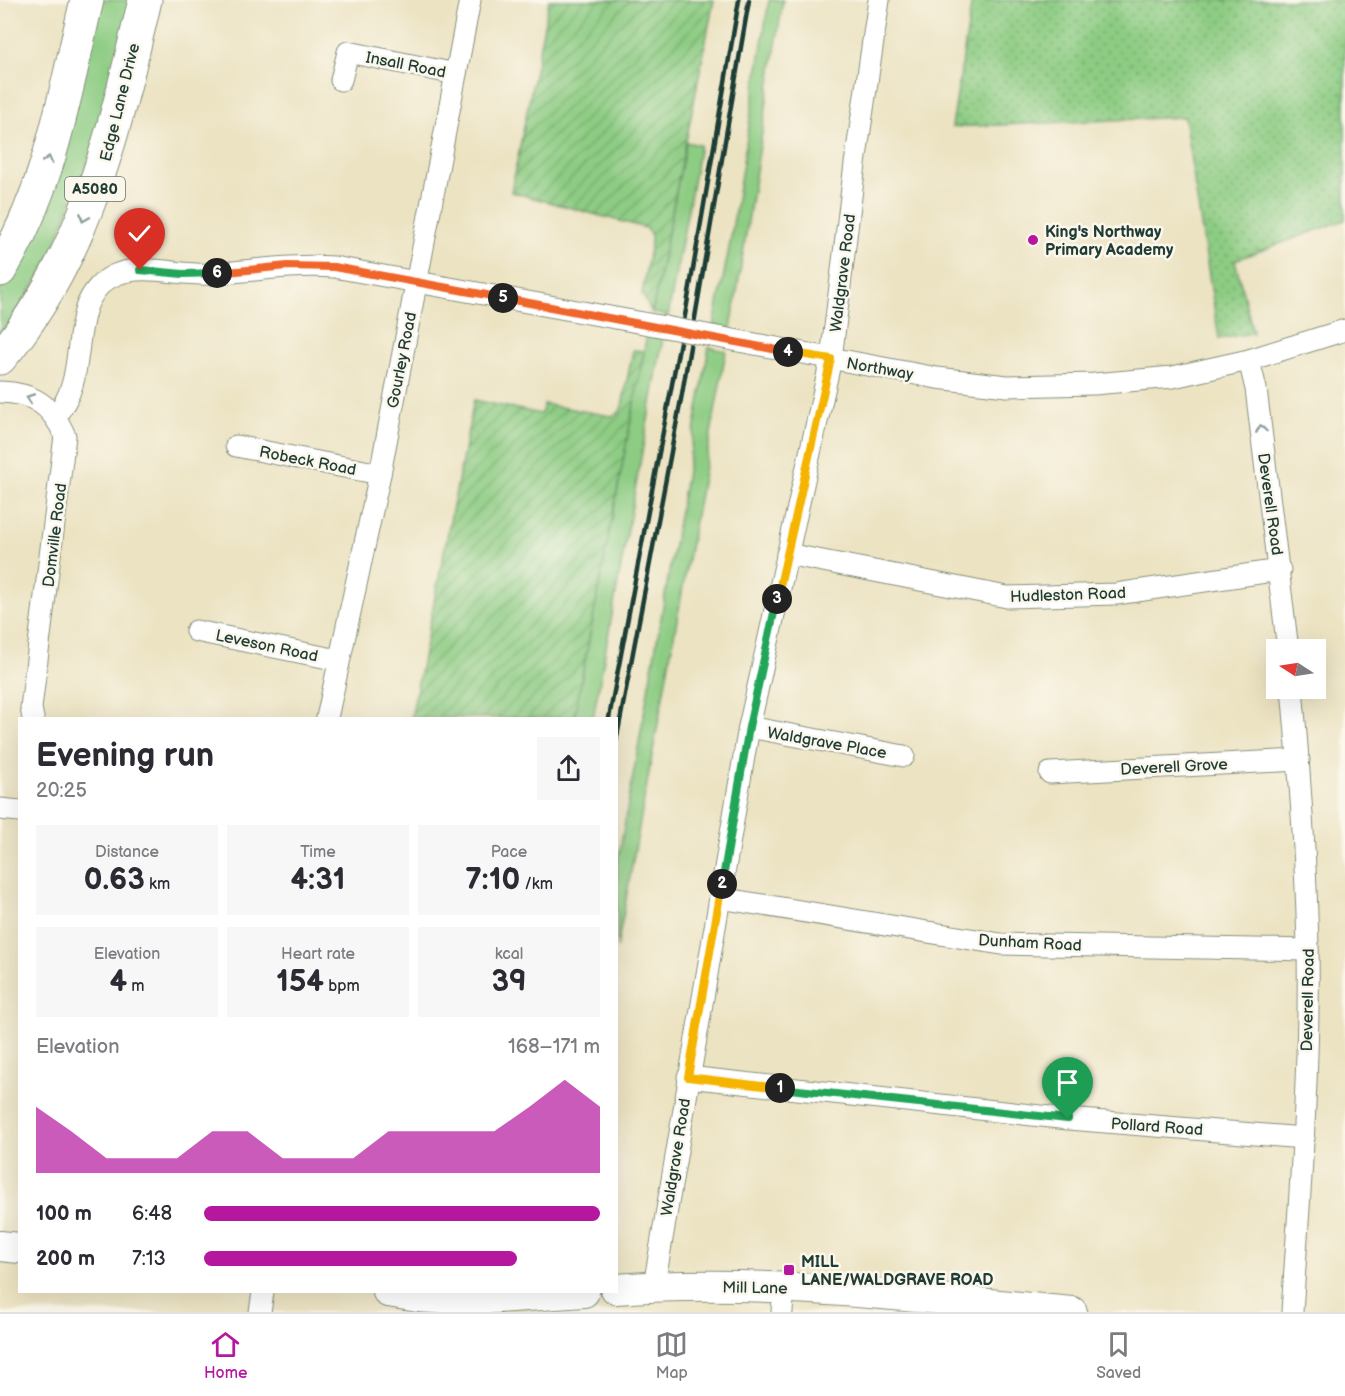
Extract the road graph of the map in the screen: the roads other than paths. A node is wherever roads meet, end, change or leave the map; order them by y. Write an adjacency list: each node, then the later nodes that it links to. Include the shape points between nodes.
1 (87, 0): 7 (highway, A5080, one-way to 1, via 30,216 42,183)
2 (145, 0): 10 (highway, Edge Lane Drive / A5080, one-way to 10, via 115,122 89,205 56,277)
3 (470, 0): 5 (street, Gourley Road)
4 (879, 0): 11 (street, Waldgrave Road)
5 (456, 74): 6 (street, Insall Road, via 348,52); 8 (street, Gourley Road)
6 (341, 80)
7 (0, 270)
8 (416, 281): 11 (street, Northway, bridge); 14 (street, Northway, via 310,265 202,274 140,270 114,275 93,293 86,307 70,394); 16 (street, Gourley Road)
9 (1345, 330): 12 (street, Northway)
10 (0, 358)
11 (831, 359): 12 (street, Northway, via 1007,386 1173,377); 17 (street, Waldgrave Road)
12 (1249, 360): 18 (street, Deverell Road, one-way to 12)
13 (0, 392): 14 (street, one-way to 13, via 38,399)
14 (55, 416): 23 (street, Domville Road, via 66,446)
15 (236, 446): 16 (street, Robeck Road)
16 (380, 474): 21 (street, Gourley Road)
17 (787, 554): 18 (street, Hudleston Road, via 1006,597 1116,594); 25 (street, Waldgrave Road)
18 (1280, 570): 20 (street, Deverell Road)
19 (196, 631): 21 (street, Leveson Road)
20 (1287, 639)
21 (338, 660): 24 (street, Gourley Road)
22 (1293, 699): 27 (street, Deverell Road)
23 (33, 717)
24 (327, 717)
25 (749, 727): 26 (street, Waldgrave Place); 31 (street, Waldgrave Road)
26 (904, 756)
27 (1299, 760): 28 (street, Deverell Grove); 32 (street, Deverell Road)
28 (1050, 773)
29 (0, 809): 30 (street)
30 (18, 811)
31 (720, 898): 32 (street, Dunham Road, via 1001,944); 33 (street, Waldgrave Road)
32 (1308, 950): 34 (street, Deverell Road)
33 (688, 1077): 34 (street, Pollard Road, via 1068,1119); 37 (street, Waldgrave Road)
34 (1304, 1138): 46 (street, Deverell Road)
35 (0, 1246): 36 (street)
36 (18, 1248)
37 (654, 1286): 38 (street, Mill Lane); 42 (street, Mill Lane)
38 (618, 1289)
39 (263, 1293): 44 (street)
40 (394, 1293): 43 (street, bridge)
41 (578, 1293): 43 (street)
42 (783, 1300): 45 (street, Mill Lane)
43 (533, 1301)
44 (260, 1312)
45 (1072, 1312)
46 (1293, 1312)

